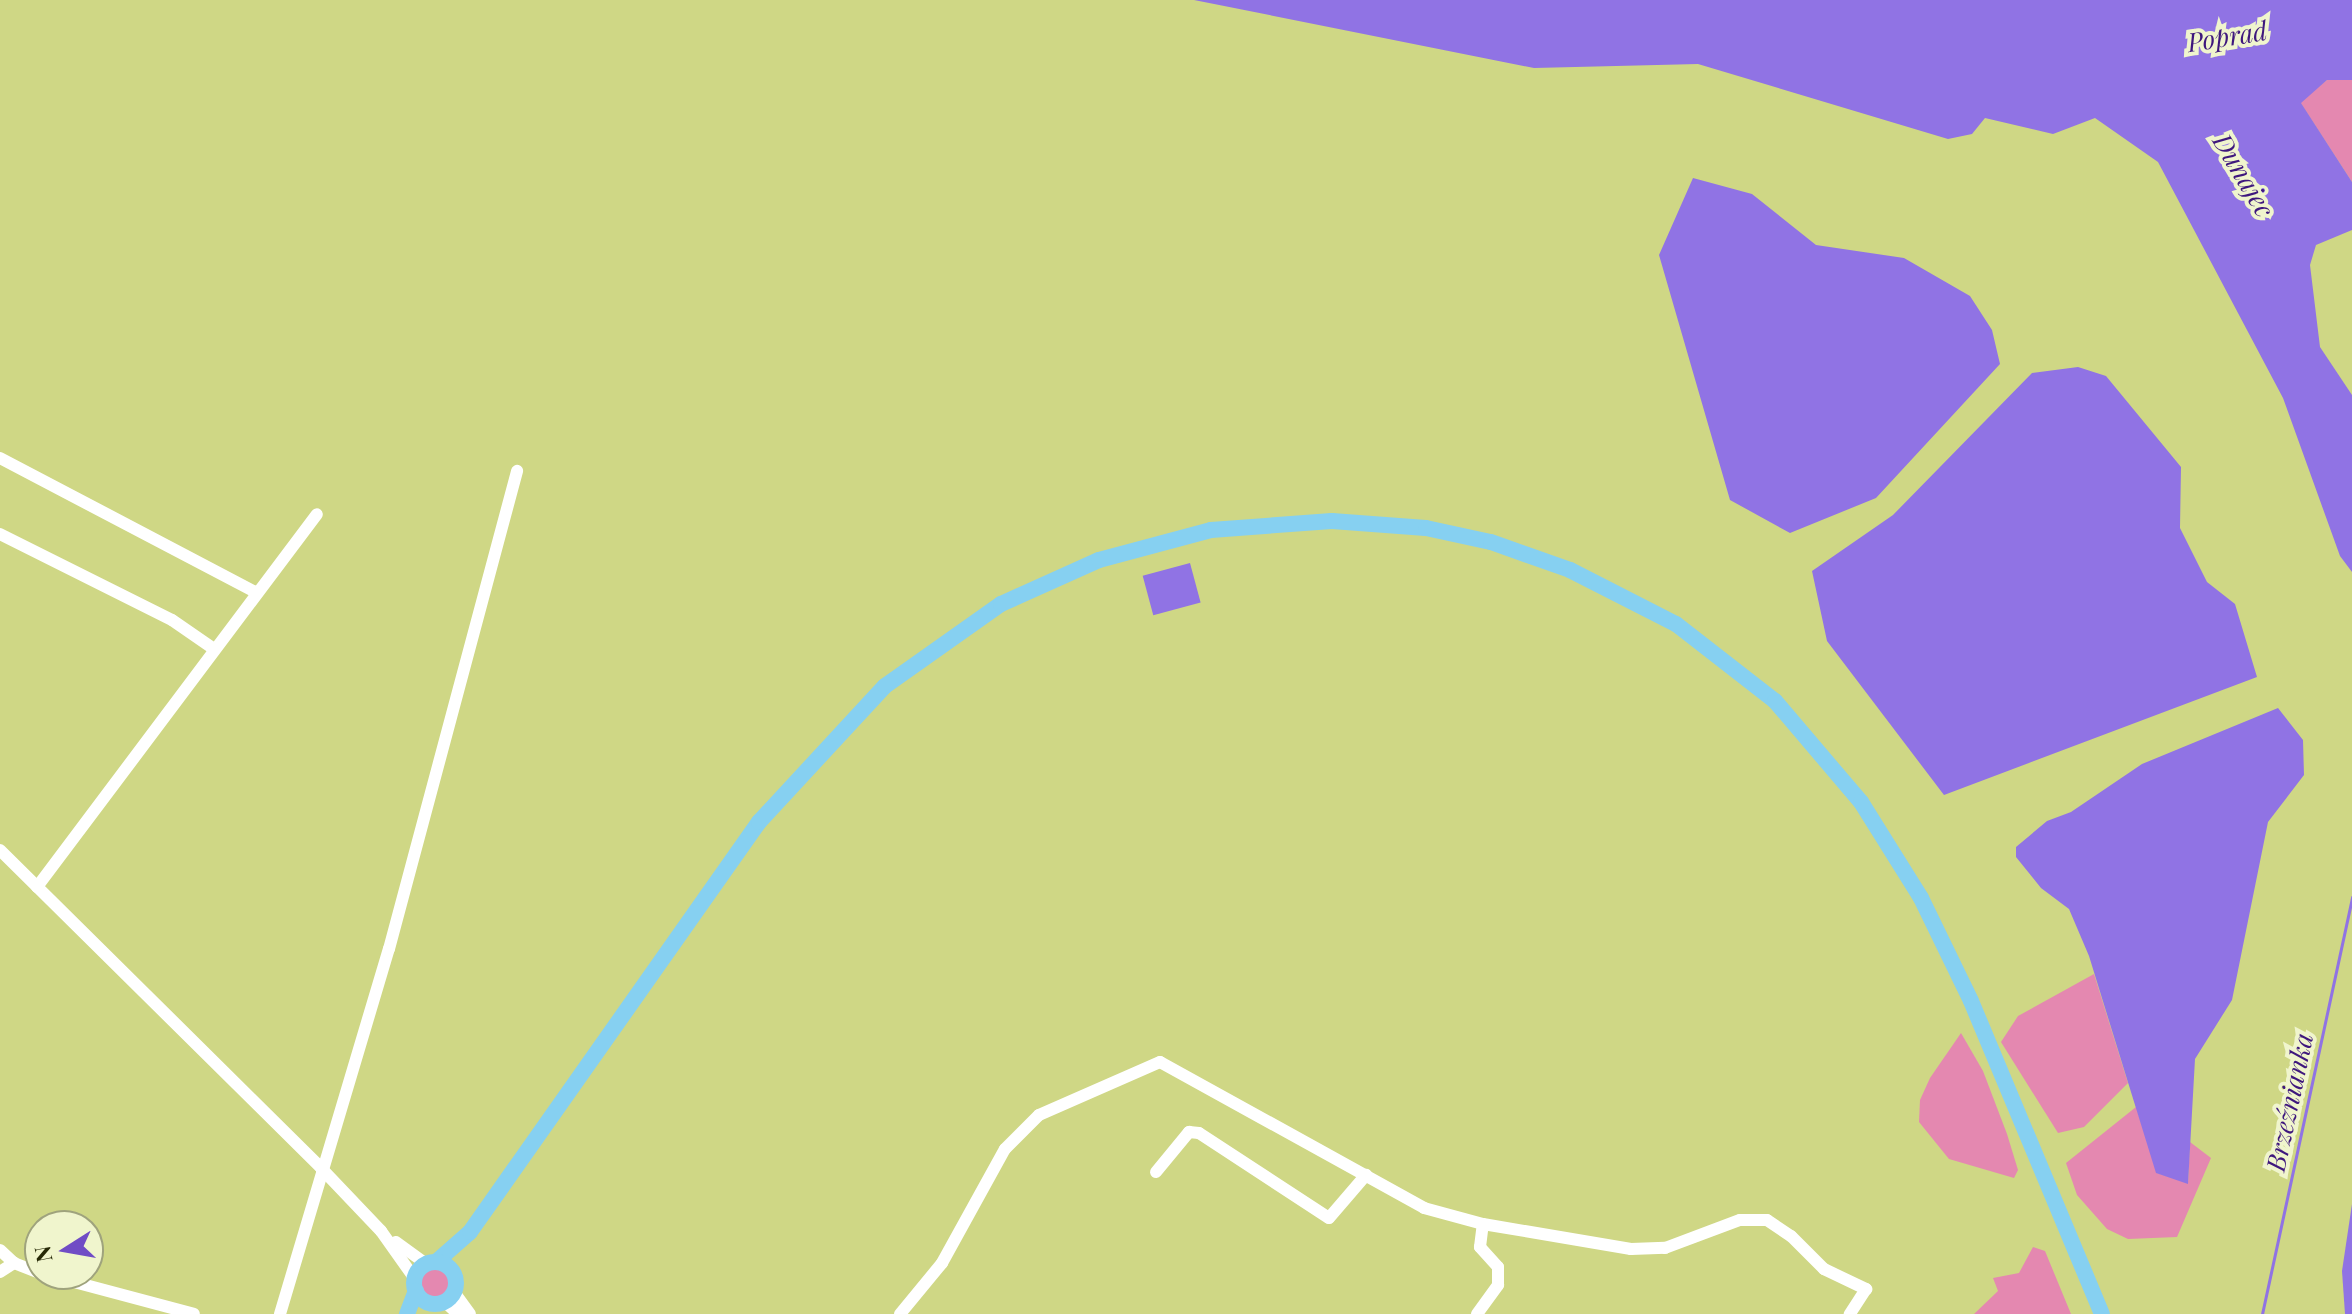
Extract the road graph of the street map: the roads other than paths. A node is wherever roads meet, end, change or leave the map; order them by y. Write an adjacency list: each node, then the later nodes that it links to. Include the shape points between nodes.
1 (0, 458): 5 (street)
2 (517, 471): 9 (street, via 406,869 389,949)
3 (317, 514): 5 (street)
4 (0, 534): 6 (street, via 172,620)
5 (257, 593): 6 (street)
6 (214, 649): 8 (street)
7 (0, 850): 8 (street)
8 (37, 887): 9 (street)
9 (321, 1168): 13 (street); 25 (street)
10 (1156, 1172): 11 (street, via 1189,1132 1199,1133 1329,1218)
11 (1366, 1175): 12 (street, via 1424,1208); 30 (street, via 1160,1062 1144,1065 1039,1115 1005,1149 942,1263)
12 (1483, 1224): 31 (street, via 1480,1247 1498,1267 1498,1285); 32 (street, via 1631,1249 1665,1248 1740,1220 1767,1220 1824,1269 1866,1289)
13 (381, 1231): 17 (street); 21 (street)
14 (470, 1232): 17 (main road); 20 (main road); 33 (main road, via 759,822 846,724 928,651 1022,593 1125,551 1254,524 1345,521 1426,528 1491,542 1570,570 1676,624 1775,701 1861,802 1921,898 1971,1001)
15 (0, 1250): 16 (street)
16 (14, 1263): 18 (street); 19 (street)
17 (431, 1263): 20 (main road); 21 (main road)
18 (24, 1267)
19 (0, 1272)
20 (453, 1272): 23 (main road)
21 (416, 1285): 23 (main road); 26 (main road)
22 (104, 1290): 24 (street)
23 (443, 1299): 27 (main road); 28 (street); 29 (street)
24 (194, 1314)
25 (280, 1314)
26 (407, 1314)
27 (417, 1314)
28 (458, 1314)
29 (470, 1314)
30 (900, 1314)
31 (1477, 1314)
32 (1850, 1314)
33 (2102, 1314)

